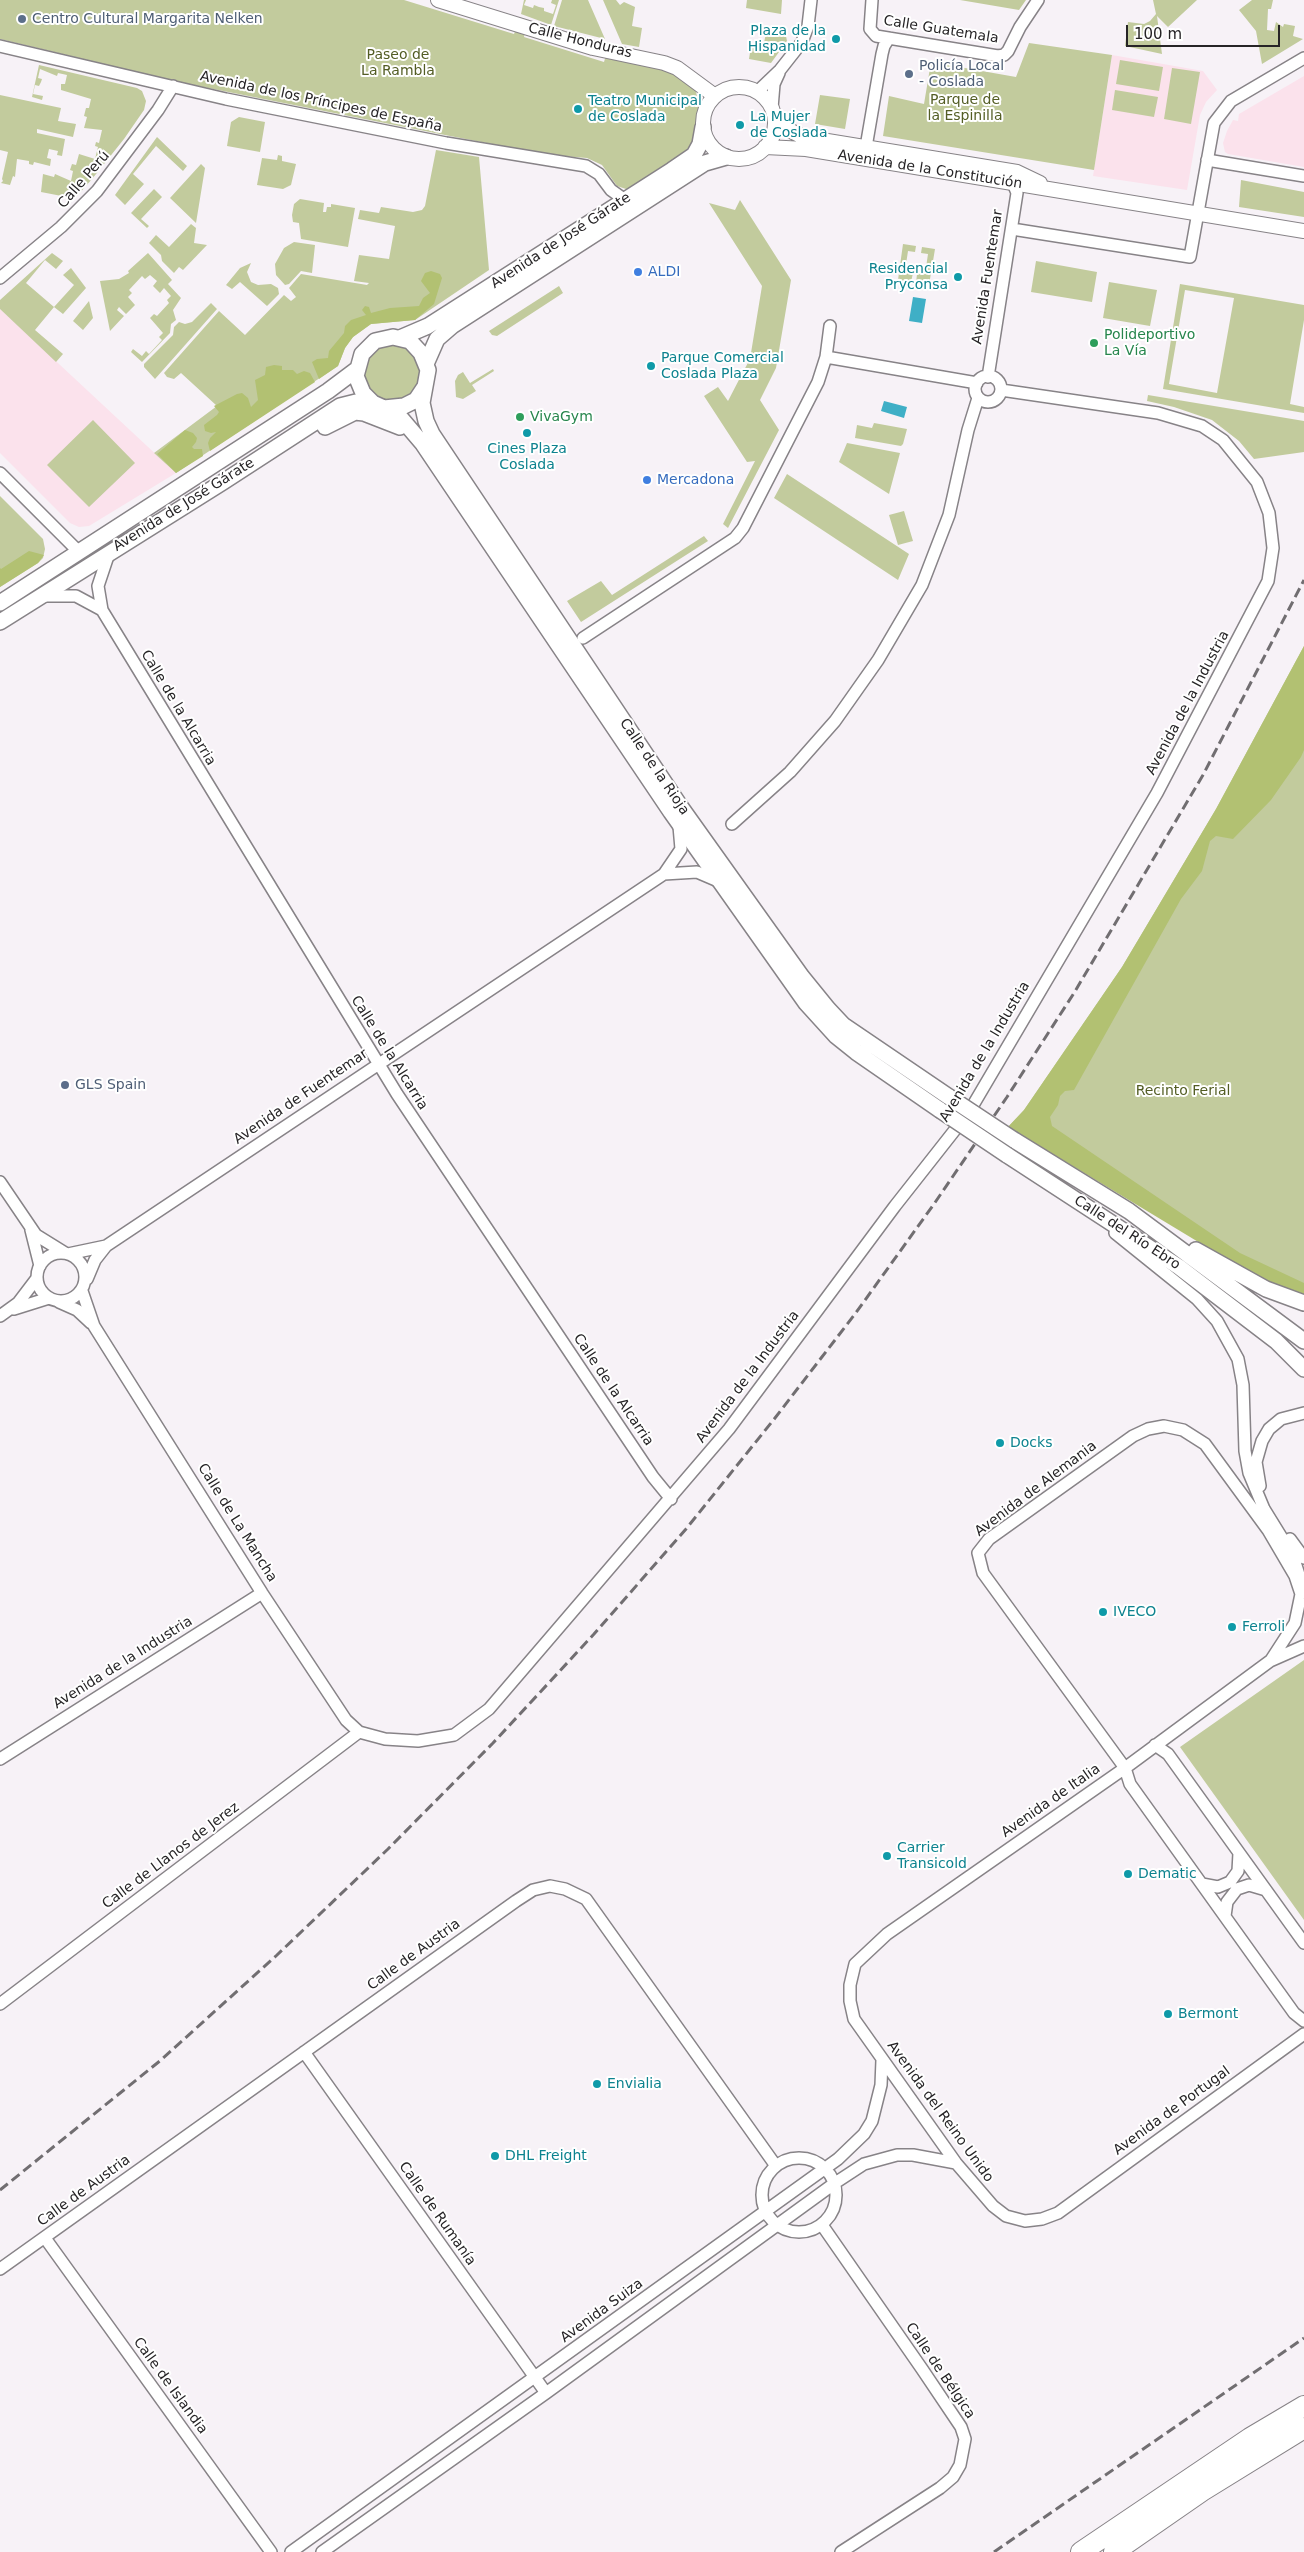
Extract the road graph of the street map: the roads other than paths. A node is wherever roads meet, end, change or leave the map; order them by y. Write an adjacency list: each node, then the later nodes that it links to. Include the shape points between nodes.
1 (438, 0): 11 (street, Calle Honduras, via 593,48 664,63 677,68)
2 (811, 0): 8 (street, via 808,26 802,42)
3 (872, 0): 5 (street, Calle Guatemala, via 870,29 876,36)
4 (1038, 0): 5 (street, Calle Guatemala, via 1004,55)
5 (889, 38): 15 (street, via 882,54)
6 (0, 46): 9 (street, Avenida de los Príncipes de España)
7 (1304, 58): 17 (street, via 1241,94 1222,110 1211,130)
8 (780, 70): 10 (street); 12 (street, via 774,84)
9 (173, 86): 21 (street, Avenida de los Príncipes de España, via 424,139 586,166 599,174); 25 (street, Calle Perú, via 97,191 61,227)
10 (757, 92): 11 (street, via 735,87); 12 (street)
11 (715, 96): 13 (street, via 706,111)
12 (773, 113): 14 (street, via 772,139); 15 (street, Avenida de la Constitución, via 789,130 803,137)
13 (703, 127): 16 (street, via 714,149); 21 (main road, Avenida de José Gárate, via 694,155)
14 (765, 147): 16 (street, via 746,158); 19 (street, Avenida de la Constitución, via 806,149)
15 (866, 147): 20 (street, Avenida de la Constitución, via 1017,172 1040,183)
16 (726, 157): 29 (main road, Avenida de José Gárate, via 705,163 452,326 437,339)
17 (1206, 160): 18 (street); 22 (street)
18 (1304, 176)
19 (1012, 183): 20 (street, Avenida de la Constitución); 23 (street, Avenida Fuentemar, via 1017,193)
20 (1094, 197): 22 (street, Avenida de la Constitución)
21 (625, 200): 27 (main road, Avenida de José Gárate, via 428,326)
22 (1197, 214): 23 (street, via 1190,257); 24 (street, Avenida de la Constitución)
23 (1012, 228): 31 (street, Avenida Fuentemar)
24 (1304, 231)
25 (0, 278)
26 (830, 326): 28 (street)
27 (400, 338): 29 (main road, via 416,347); 30 (main road, via 382,338 368,346)
28 (826, 357): 32 (street); 46 (street, via 805,408 735,538)
29 (426, 364): 33 (main road)
30 (356, 370): 36 (main road, via 360,388); 40 (main road, Avenida de José Gárate)
31 (988, 376): 32 (street); 34 (street, via 999,382)
32 (977, 383): 35 (street)
33 (424, 388): 36 (main road, via 411,403 394,408); 52 (main road, Calle de la Rioja, via 424,415 432,434 680,806 802,977 843,1024)
34 (1000, 390): 35 (street, via 997,398 990,402); 70 (street, Avenida de la Industria, via 1158,413 1202,426 1223,440 1257,482 1267,505 1273,548 1268,581 1157,793 969,1112 729,1429)
35 (978, 398): 48 (street, via 950,515 922,585 878,660 835,721 790,772)
36 (379, 406): 37 (main road, Calle de la Rioja, via 408,425); 39 (main road, Avenida de José Gárate, via 356,402 340,406)
37 (423, 444): 39 (main road, Calle de la Rioja, via 394,423 355,412 341,417 248,475); 47 (main road, Calle de la Rioja)
38 (0, 473): 40 (street)
39 (223, 482): 41 (main road, Avenida de José Gárate)
40 (79, 552): 43 (main road, Avenida de José Gárate)
41 (109, 552): 42 (main road, Avenida de José Gárate); 44 (street, Calle de la Alcarria, via 98,586)
42 (41, 596): 44 (street, via 76,596); 45 (main road, Avenida de José Gárate)
43 (0, 603)
44 (102, 610): 51 (street, Calle de la Alcarria)
45 (0, 622)
46 (583, 638)
47 (678, 822): 49 (street, Avenida de Fuentemar, via 681,849); 50 (main road, Calle de la Rioja)
48 (732, 824)
49 (664, 874): 50 (street, Avenida de Fuentemar, via 698,872); 51 (street, Avenida de Fuentemar)
50 (720, 882): 53 (main road, Calle de la Rioja, via 820,1020 856,1052)
51 (377, 1063): 58 (street, Avenida de Fuentemar); 70 (street, Calle de la Alcarria, via 647,1469)
52 (949, 1097): 56 (main road, Calle del Río Ebro, bridge)
53 (940, 1110): 55 (main road, Calle del Río Ebro, bridge)
54 (0, 1182): 57 (street)
55 (1075, 1199): 68 (main road, Calle del Río Ebro, via 1179,1267 1276,1341); 73 (street, via 1197,1299 1217,1321 1228,1340 1238,1359 1243,1385 1249,1473 1260,1500 1297,1566)
56 (1129, 1211): 64 (main road, via 1266,1289); 67 (main road, Calle del Río Ebro)
57 (30, 1228): 59 (street, via 43,1240); 60 (street)
58 (106, 1246): 59 (street, Avenida de Fuentemar); 62 (street, Avenida de Fuentemar, via 95,1260)
59 (67, 1253): 60 (street, via 50,1255); 62 (street, via 82,1264)
60 (40, 1266): 61 (street)
61 (37, 1278): 63 (street, via 40,1290); 65 (street, via 18,1303)
62 (84, 1286): 63 (street, via 72,1299); 66 (street, Calle de La Mancha)
63 (54, 1300): 65 (street); 66 (street, Calle de La Mancha, via 77,1310)
64 (1304, 1303)
65 (3, 1315)
66 (94, 1326): 72 (street, Calle de La Mancha)
67 (1304, 1341)
68 (1304, 1369)
69 (1304, 1413): 71 (street, via 1281,1419 1269,1429 1256,1462 1259,1484 1269,1508)
70 (671, 1499): 76 (street, Avenida de la Industria, via 489,1709 472,1723 454,1735 418,1742 385,1739)
71 (1304, 1558)
72 (262, 1593): 76 (street, Calle de La Mancha, via 346,1720); 78 (street, Avenida de la Industria)
73 (1301, 1594): 75 (street, via 1295,1623); 79 (street, Avenida de Alemania, via 1295,1576 1268,1530 1205,1444 1183,1430 1164,1426 1133,1436 989,1539 978,1554 983,1573)
74 (1304, 1646): 75 (street)
75 (1270, 1662): 77 (street, Avenida de Italia)
76 (359, 1732): 86 (street, Calle de Llanos de Jerez)
77 (1155, 1745): 79 (street, Avenida de Italia); 80 (street, via 1168,1754)
78 (0, 1759)
79 (1125, 1768): 81 (street, Avenida de Alemania, via 1130,1784); 85 (street, Avenida de Italia, via 887,1934 867,1950)
80 (1239, 1852): 81 (street, via 1238,1871 1230,1882 1218,1887); 82 (street)
81 (1202, 1884): 83 (street, Avenida de Alemania)
82 (1267, 1891): 83 (street, via 1248,1885 1237,1889 1226,1902); 84 (street)
83 (1225, 1916): 87 (street, Avenida de Alemania, via 1294,2013)
84 (1304, 1943)
85 (853, 1968): 90 (street, Avenida del Reino Unido, via 850,1985 854,2019)
86 (0, 2004)
87 (1304, 2021)
88 (1304, 2034): 96 (street, Avenida de Portugal)
89 (304, 2052): 92 (street, Calle de Austria, via 516,1900 533,1890 550,1886 565,1889 586,1899); 99 (street, Calle de Austria); 101 (street, Calle de Rumanía)
90 (882, 2060): 91 (street, Avenida del Reino Unido); 93 (street, Avenida Suiza, via 882,2085 872,2121 854,2146)
91 (956, 2163): 94 (street, via 897,2154 864,2164); 96 (street, Avenida del Reino Unido, via 978,2190 1006,2216 1025,2221)
92 (776, 2166): 93 (street, via 801,2158); 95 (street, via 763,2186)
93 (825, 2168): 94 (street); 95 (street, Avenida Suiza)
94 (835, 2182): 97 (street, via 835,2205); 98 (street)
95 (765, 2210): 98 (street); 101 (street, Avenida Suiza)
96 (1058, 2213)
97 (822, 2224): 98 (street, via 800,2233); 108 (street, Calle de Bélgica, via 951,2412 965,2439 962,2458 953,2477)
98 (777, 2225): 102 (street)
99 (45, 2238): 100 (street, Calle de Austria); 105 (street, Calle de Islandia)
100 (0, 2269)
101 (536, 2378): 102 (street, Calle de Rumanía); 106 (street, Avenida Suiza)
102 (546, 2393): 107 (street)
103 (1304, 2406): 109 (highway, via 1250,2438)
104 (1304, 2428): 110 (highway, via 1202,2491)
105 (271, 2552)
106 (291, 2552)
107 (322, 2552)
108 (840, 2552)
109 (1081, 2552)
110 (1114, 2552)

